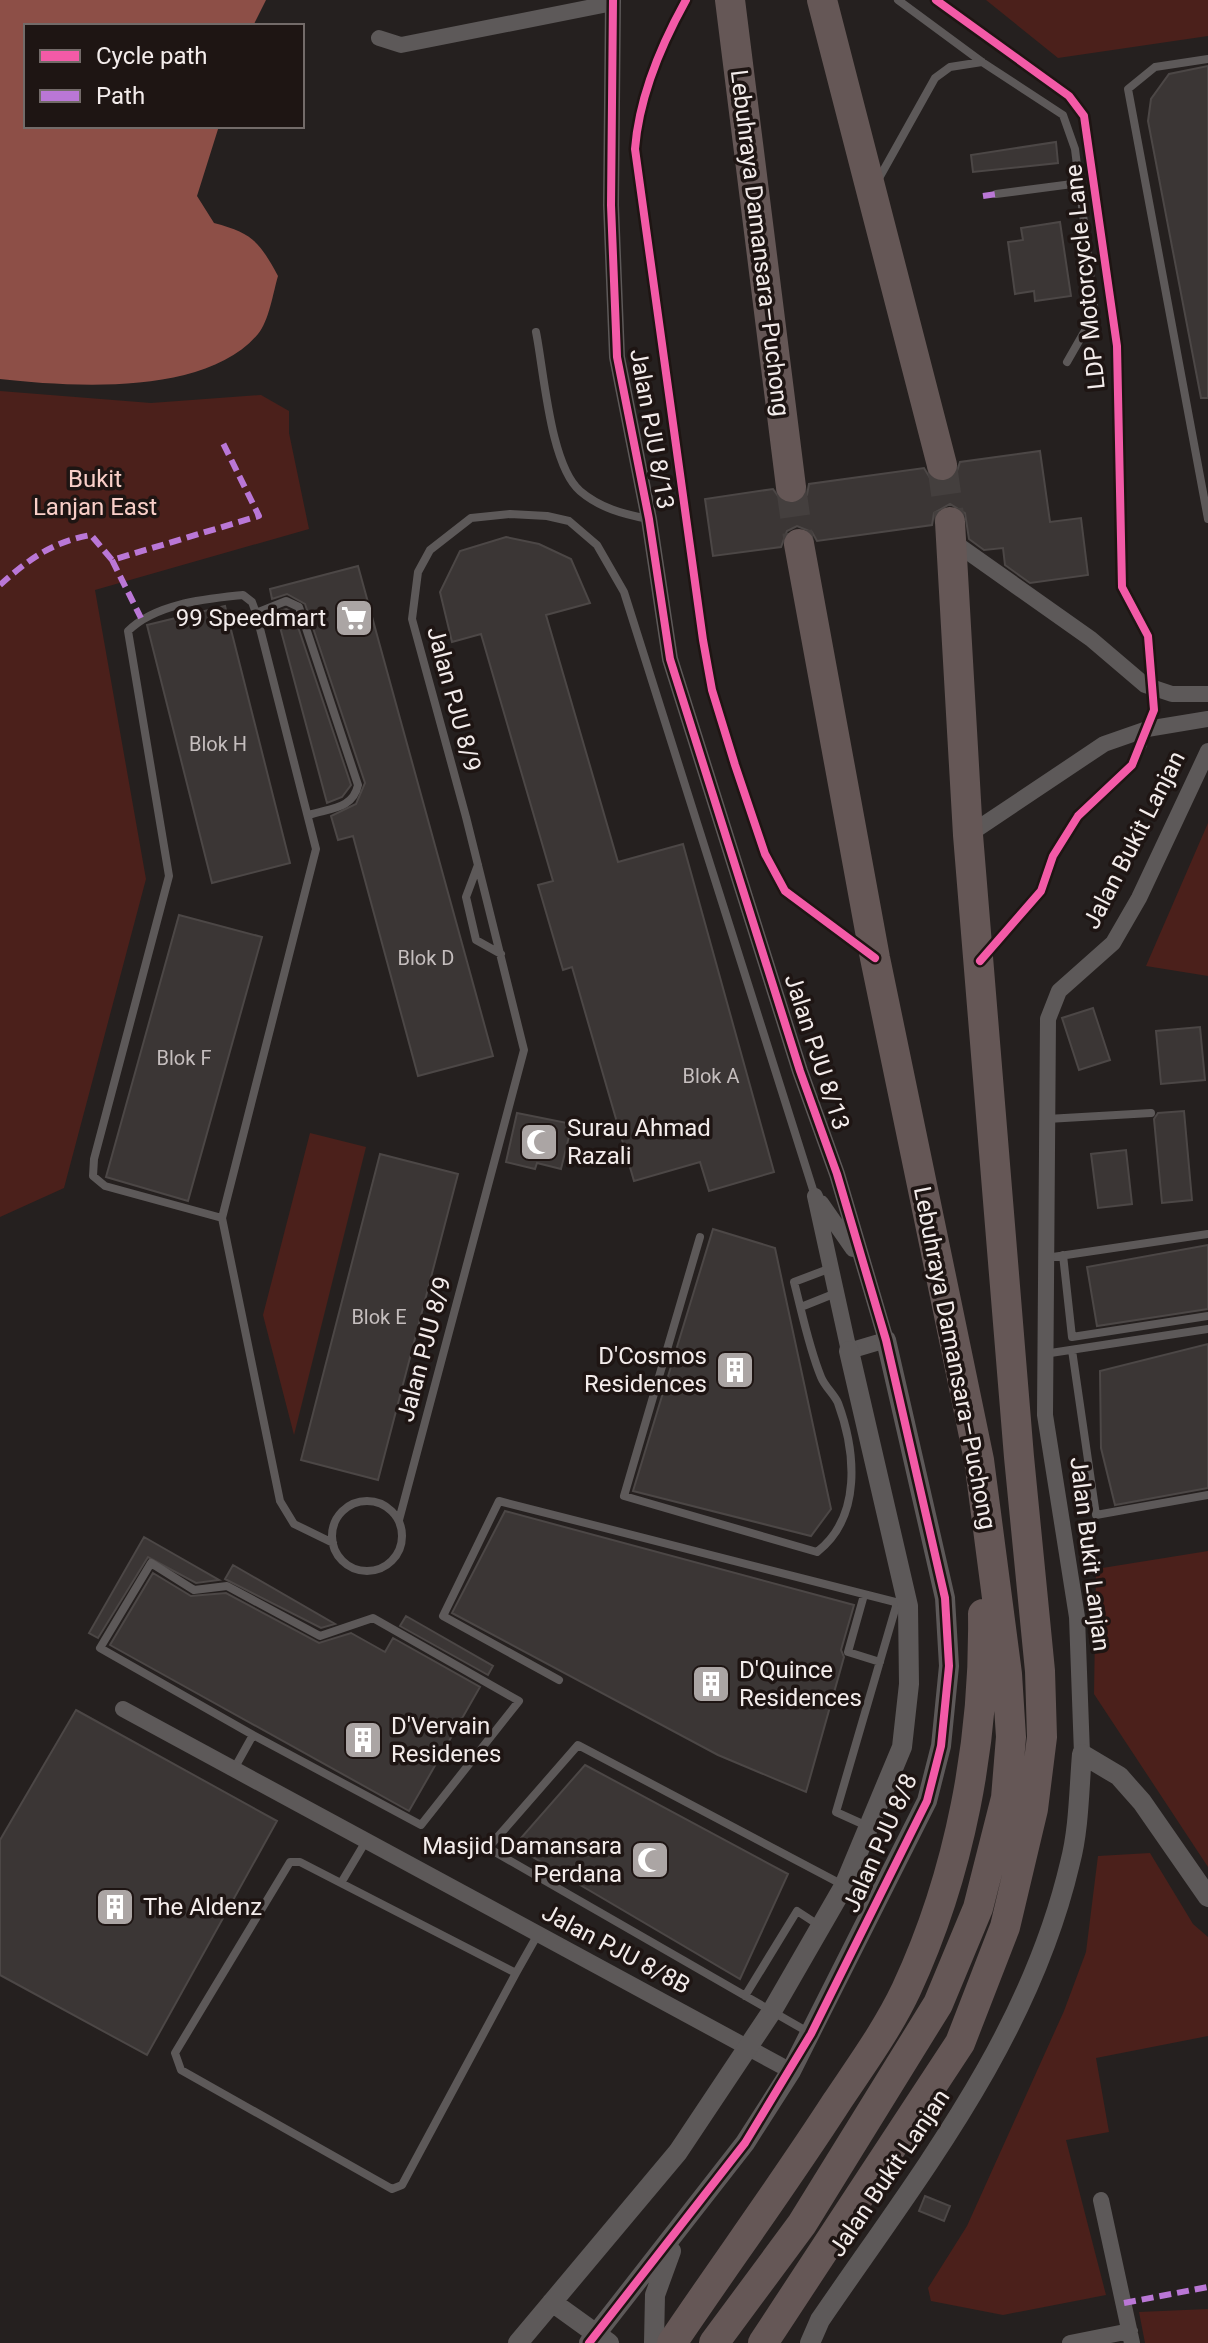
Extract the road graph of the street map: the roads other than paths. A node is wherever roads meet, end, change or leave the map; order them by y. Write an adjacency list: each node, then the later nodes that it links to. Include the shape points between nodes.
1 (686, 0): 31 (lane, via 648,86 635,149 712,690 765,854 785,891)
2 (730, 0): 16 (highway, Lebuhraya Damansara–Puchong)
3 (822, 0): 11 (highway)
4 (898, 0): 9 (lane)
5 (936, 0): 22 (lane, LDP Motorcycle Lane, via 1069,96 1084,116 1117,346 1122,587 1148,636)
6 (613, 1): 7 (street, via 401,45); 17 (street, Jalan PJU 8/13, via 611,205 617,357)
7 (379, 38)
8 (1208, 59): 18 (lane, via 1155,67 1128,89)
9 (982, 62): 10 (lane, via 1063,115); 11 (lane, via 950,67 935,78)
10 (1080, 183): 12 (lane); 14 (lane, via 1095,313)
11 (871, 194): 15 (highway)
12 (996, 194)
13 (536, 332): 17 (lane, via 568,474 579,490 611,511)
14 (1067, 362)
15 (942, 465)
16 (791, 487)
17 (649, 519): 35 (street, Jalan PJU 8/13, via 670,659)
18 (1208, 519)
19 (950, 531): 23 (street, via 1145,685 1172,694); 28 (highway, Lebuhraya Damansara–Puchong)
20 (799, 544): 31 (highway, Lebuhraya Damansara–Puchong)
21 (256, 613): 27 (lane, Jalan PJU 8/9); 27 (lane, via 286,601 299,607 358,785 348,804); 37 (lane, Jalan PJU 8/9, via 243,595 204,600 141,618 128,631 169,876 93,1176 105,1186)
22 (1150, 665)
23 (1208, 694)
24 (1208, 719): 28 (street, via 1147,729 1104,744)
25 (1143, 745): 32 (lane, via 1132,765 1078,816 1053,856 1041,891)
26 (1208, 751): 34 (street, Jalan Bukit Lanjan, via 1113,943 1074,975 1051,1004)
27 (309, 815): 37 (lane, Jalan PJU 8/9, via 314,868)
28 (968, 835): 32 (highway, Lebuhraya Damansara–Puchong)
29 (478, 864): 30 (lane, Jalan PJU 8/9); 30 (lane, via 466,897 476,940); 36 (lane, Jalan PJU 8/9, via 412,619 418,572 430,550 471,518 510,514 569,521 597,545 624,592)
30 (501, 954): 55 (lane, Jalan PJU 8/9, via 524,1050)
31 (875, 958): 53 (highway, Lebuhraya Damansara–Puchong)
32 (980, 961): 87 (highway, Lebuhraya Damansara–Puchong, via 1040,1671 1042,1737 1033,1809 1005,1927 960,2043)
33 (1151, 1113): 34 (lane)
34 (1047, 1119): 42 (street, Jalan Bukit Lanjan)
35 (837, 1174): 38 (street); 44 (street, Jalan PJU 8/13)
36 (815, 1196): 38 (street); 43 (street, Jalan PJU 8/8)
37 (222, 1218): 56 (lane, Jalan PJU 8/9, via 280,1501 294,1524)
38 (832, 1219): 43 (street); 44 (street, via 848,1237)
39 (1208, 1234): 41 (lane)
40 (700, 1237): 46 (lane, via 624,1496 817,1552 836,1537 851,1494 851,1462 837,1401 822,1379)
41 (1063, 1255): 42 (lane); 47 (lane, via 1072,1337)
42 (1045, 1258): 52 (street, Jalan Bukit Lanjan)
43 (830, 1264): 45 (street, Jalan PJU 8/8); 46 (lane, via 794,1282)
44 (870, 1285): 49 (street, Jalan PJU 8/8)
45 (836, 1293): 46 (lane); 51 (street, Jalan PJU 8/8)
46 (801, 1307)
47 (1208, 1316)
48 (1208, 1329): 50 (lane)
49 (886, 1340): 51 (street); 75 (street, Jalan PJU 8/8, via 945,1598 949,1666 941,1746 927,1801)
50 (1072, 1350): 52 (lane); 54 (lane, via 1096,1515)
51 (849, 1351): 58 (street, Jalan PJU 8/8)
52 (1044, 1355): 63 (street, Jalan Bukit Lanjan, via 1045,1415 1077,1617)
53 (979, 1460): 82 (highway, Lebuhraya Damansara–Puchong, via 1011,1737 1006,1798 978,1908 938,2004 802,2224); 86 (highway, via 984,1666 975,1755 931,1933 904,1993 798,2163)
54 (1208, 1495)
55 (399, 1520): 56 (lane, via 383,1505 361,1501 335,1521); 56 (lane, Jalan PJU 8/9, via 397,1554 378,1568 355,1568)
56 (333, 1543)
57 (864, 1595): 58 (lane); 59 (lane, via 848,1652); 60 (lane, via 499,1501 443,1616)
58 (902, 1604): 59 (lane); 65 (street, Jalan PJU 8/8, via 909,1684 902,1747)
59 (880, 1662): 65 (lane, via 836,1812)
60 (559, 1680)
61 (123, 1709): 64 (street, Jalan PJU 8/8B)
62 (253, 1735): 62 (lane, via 100,1648 151,1563 194,1590 227,1586 320,1636 373,1618 519,1701 421,1825); 64 (lane)
63 (1082, 1754): 69 (street, via 1119,1776 1135,1793); 88 (street, Jalan Bukit Lanjan, via 1067,1875 1036,1972 1007,2039 820,2320)
64 (234, 1769): 66 (street, Jalan PJU 8/8B)
65 (870, 1828): 68 (street, Jalan PJU 8/8)
66 (366, 1841): 67 (lane); 71 (street, Jalan PJU 8/8B)
67 (341, 1883): 72 (lane); 72 (lane, via 290,1862 175,2053 181,2070 392,2189 402,2185)
68 (844, 1886): 70 (street, Jalan PJU 8/8); 73 (lane, via 578,1745 488,1848)
69 (1208, 1897)
70 (822, 1927): 73 (lane, via 797,1911); 74 (street, Jalan PJU 8/8)
71 (538, 1934): 72 (lane); 76 (street, Jalan PJU 8/8B)
72 (516, 1973)
73 (745, 1996): 74 (lane)
74 (772, 2011): 75 (lane); 76 (street, Jalan PJU 8/8)
75 (811, 2034): 77 (street, Jalan PJU 8/8)
76 (748, 2048): 77 (street, Jalan PJU 8/8B); 80 (street, Jalan PJU 8/8, via 678,2152)
77 (791, 2071): 79 (street, Jalan PJU 8/8)
78 (1101, 2200): 81 (street)
79 (678, 2233): 83 (street, Jalan PJU 8/8); 85 (street, via 655,2295)
80 (552, 2302): 83 (street); 84 (street, Jalan PJU 8/8)
81 (1131, 2337): 89 (street)
82 (717, 2339)
83 (598, 2340)
84 (518, 2343)
85 (654, 2343)
86 (672, 2343)
87 (763, 2343)
88 (810, 2343)
89 (1070, 2343)

